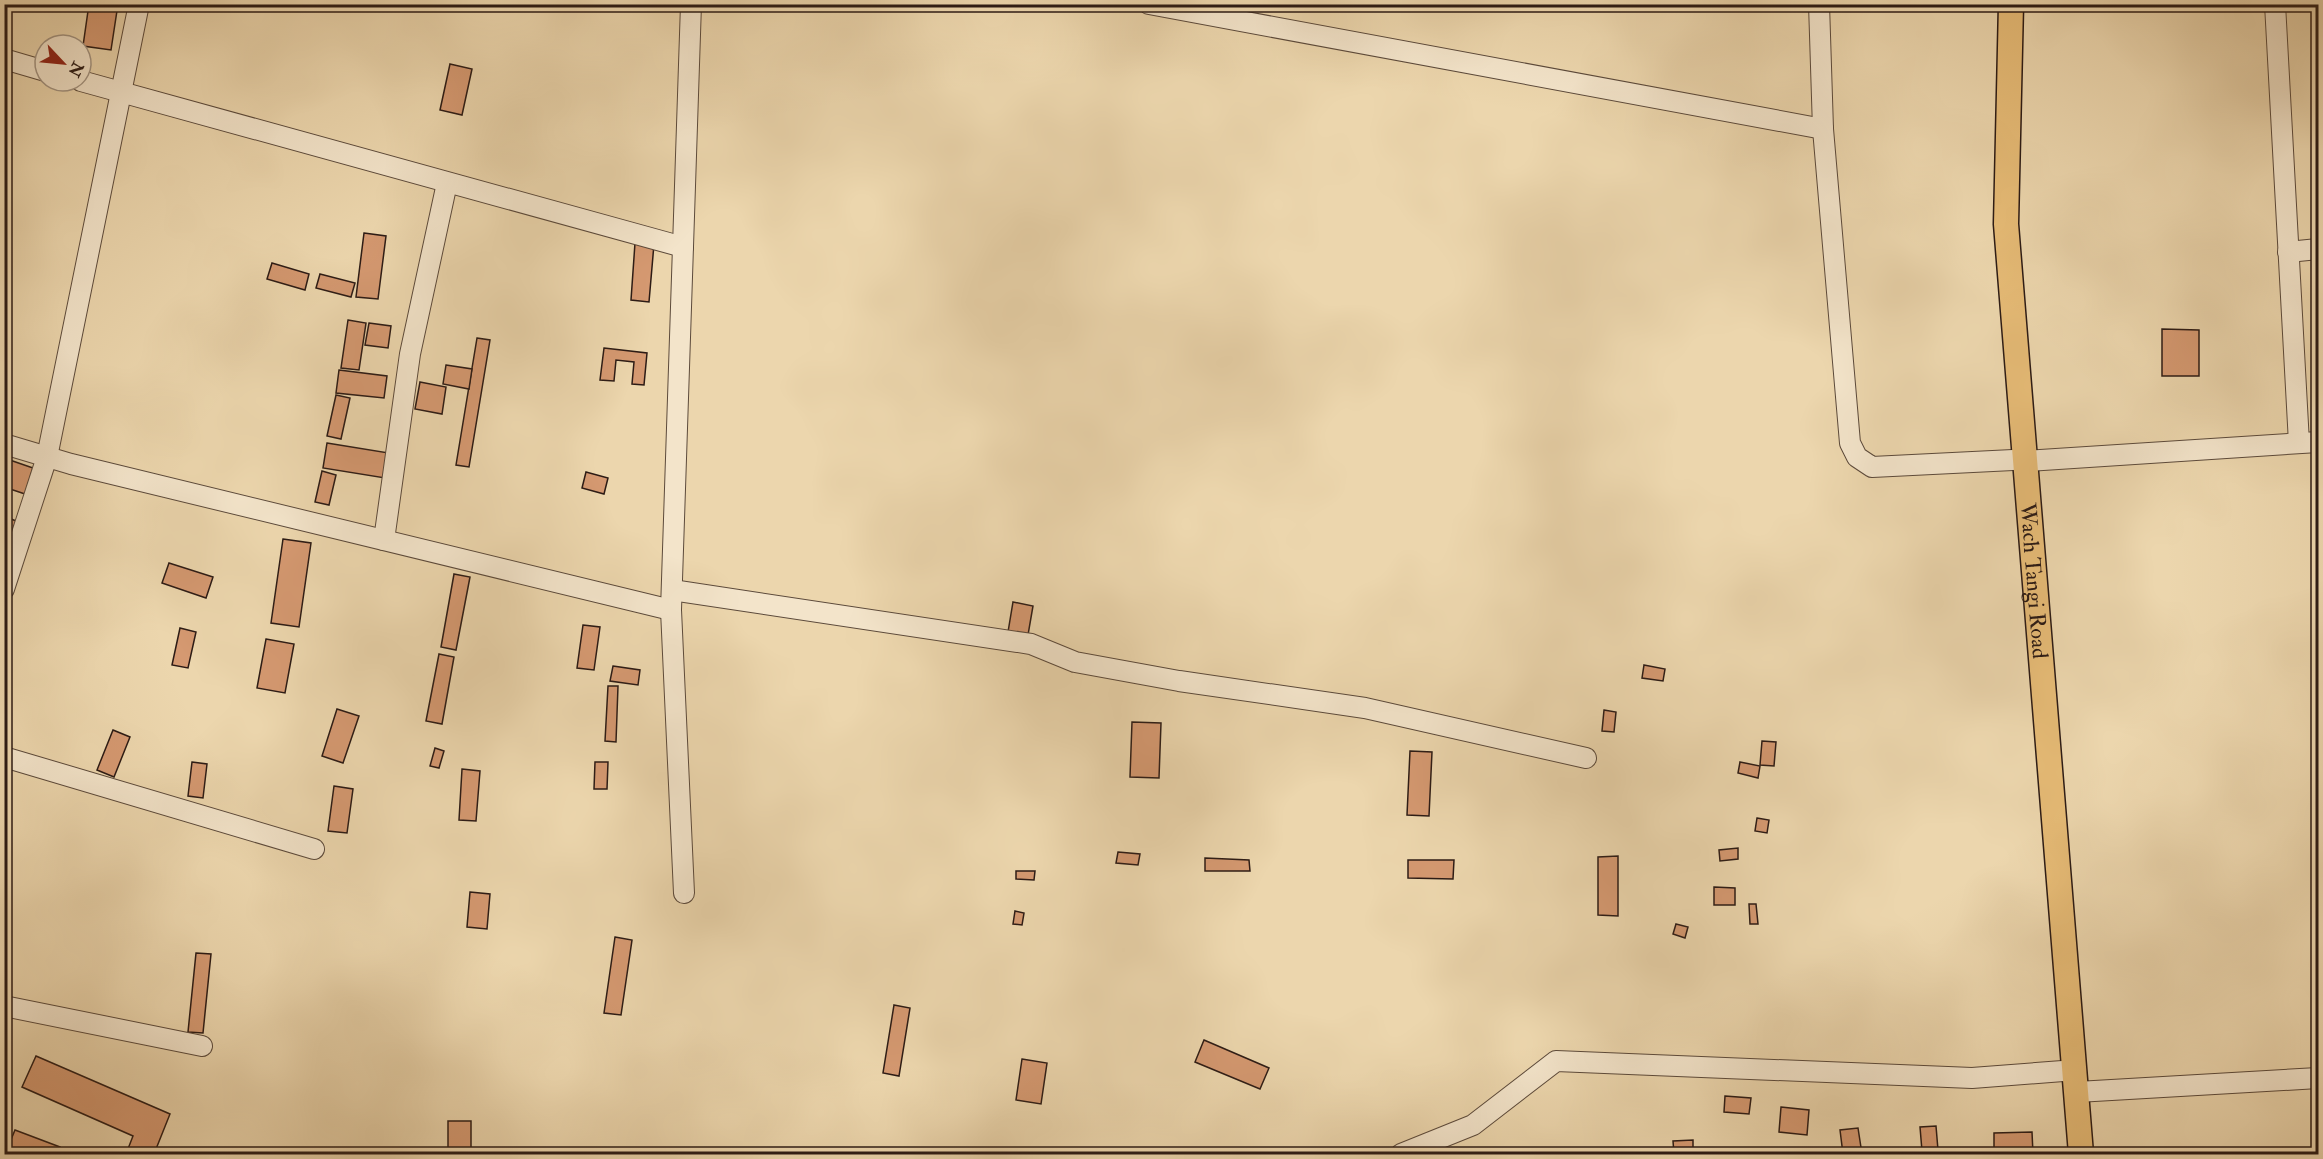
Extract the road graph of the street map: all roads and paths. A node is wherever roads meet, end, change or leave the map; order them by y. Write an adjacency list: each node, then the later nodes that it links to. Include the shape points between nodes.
1 (139, 4): 10 (street)
2 (691, 4): 13 (street)
3 (1149, 4): 11 (street)
4 (1819, 4): 11 (street)
5 (2011, 4): 20 (main road, Wach Tangi Road, via 2007,224)
6 (2275, 4): 15 (street)
7 (4, 59): 8 (street)
8 (33, 67)
9 (93, 84): 10 (street)
10 (122, 92): 12 (street); 19 (street)
11 (1823, 129): 20 (street, via 1850,443 1857,457 1872,467)
12 (447, 183): 13 (street); 21 (street, via 410,354)
13 (683, 247): 23 (street)
14 (2319, 249): 15 (street)
15 (2288, 252): 17 (street)
16 (2319, 442): 17 (street)
17 (2299, 443): 20 (street)
18 (4, 444): 19 (street)
19 (47, 457): 21 (street); 22 (street)
20 (2020, 460): 31 (main road, Wach Tangi Road)
21 (384, 540): 23 (street)
22 (4, 589)
23 (671, 600): 25 (street, via 1031,644 1075,662 1365,708); 27 (street)
24 (4, 757): 26 (street)
25 (1586, 758)
26 (314, 849)
27 (684, 893)
28 (4, 1006): 29 (street)
29 (202, 1046)
30 (2319, 1078): 31 (street)
31 (2077, 1081): 32 (street, via 1556,1061 1473,1125); 33 (main road, Wach Tangi Road)
32 (1401, 1155)
33 (2081, 1155)

